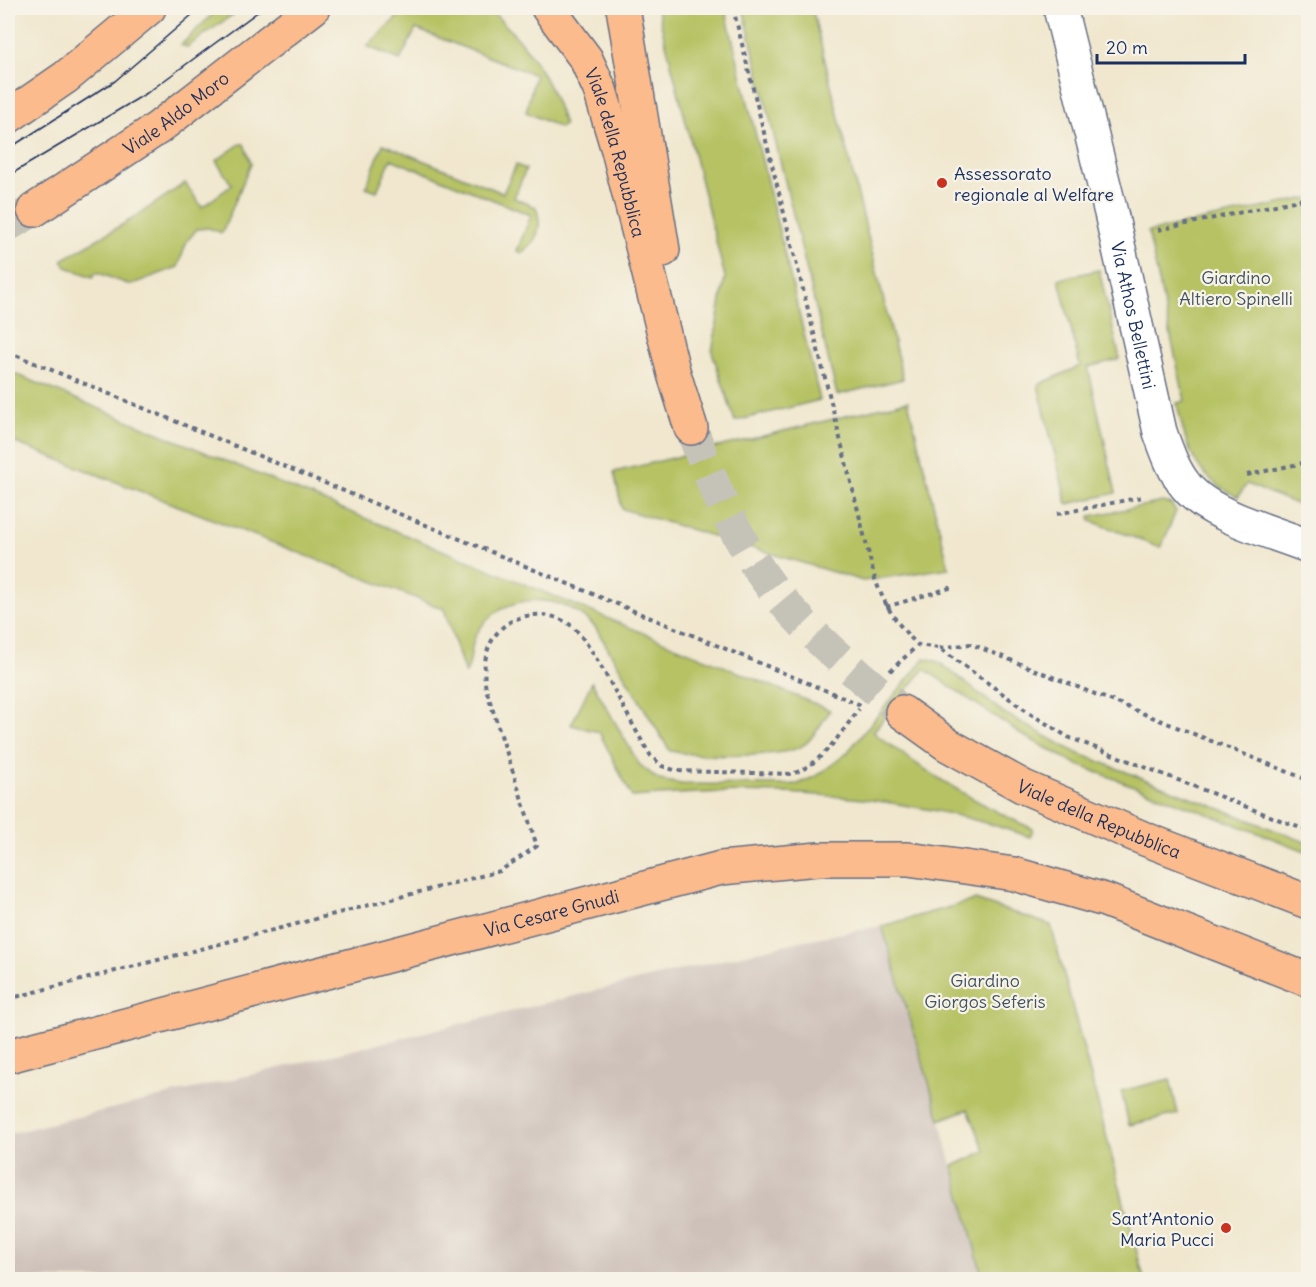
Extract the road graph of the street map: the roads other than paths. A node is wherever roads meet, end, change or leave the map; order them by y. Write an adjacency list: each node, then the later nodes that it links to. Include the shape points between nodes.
1 (149, 8): 6 (main road, via 75,70)
2 (313, 8): 7 (main road, Viale Aldo Moro, via 158,128)
3 (548, 8): 8 (main road, Viale della Repubblica, via 586,59 600,90)
4 (623, 8): 8 (main road, Viale della Repubblica, via 663,252)
5 (1060, 8): 10 (street, Via Athos Bellettini, via 1160,432 1169,456 1187,488 1209,506)
6 (8, 117)
7 (34, 210)
8 (657, 308): 9 (main road, Viale della Repubblica)
9 (691, 428)
10 (1308, 546)
11 (902, 712): 12 (main road, Viale della Repubblica, via 948,745 1024,787)
12 (1308, 903)
13 (1308, 980): 14 (main road, Via Cesare Gnudi, via 1105,900 1014,874 908,859 819,859 721,868)
14 (8, 1056)

